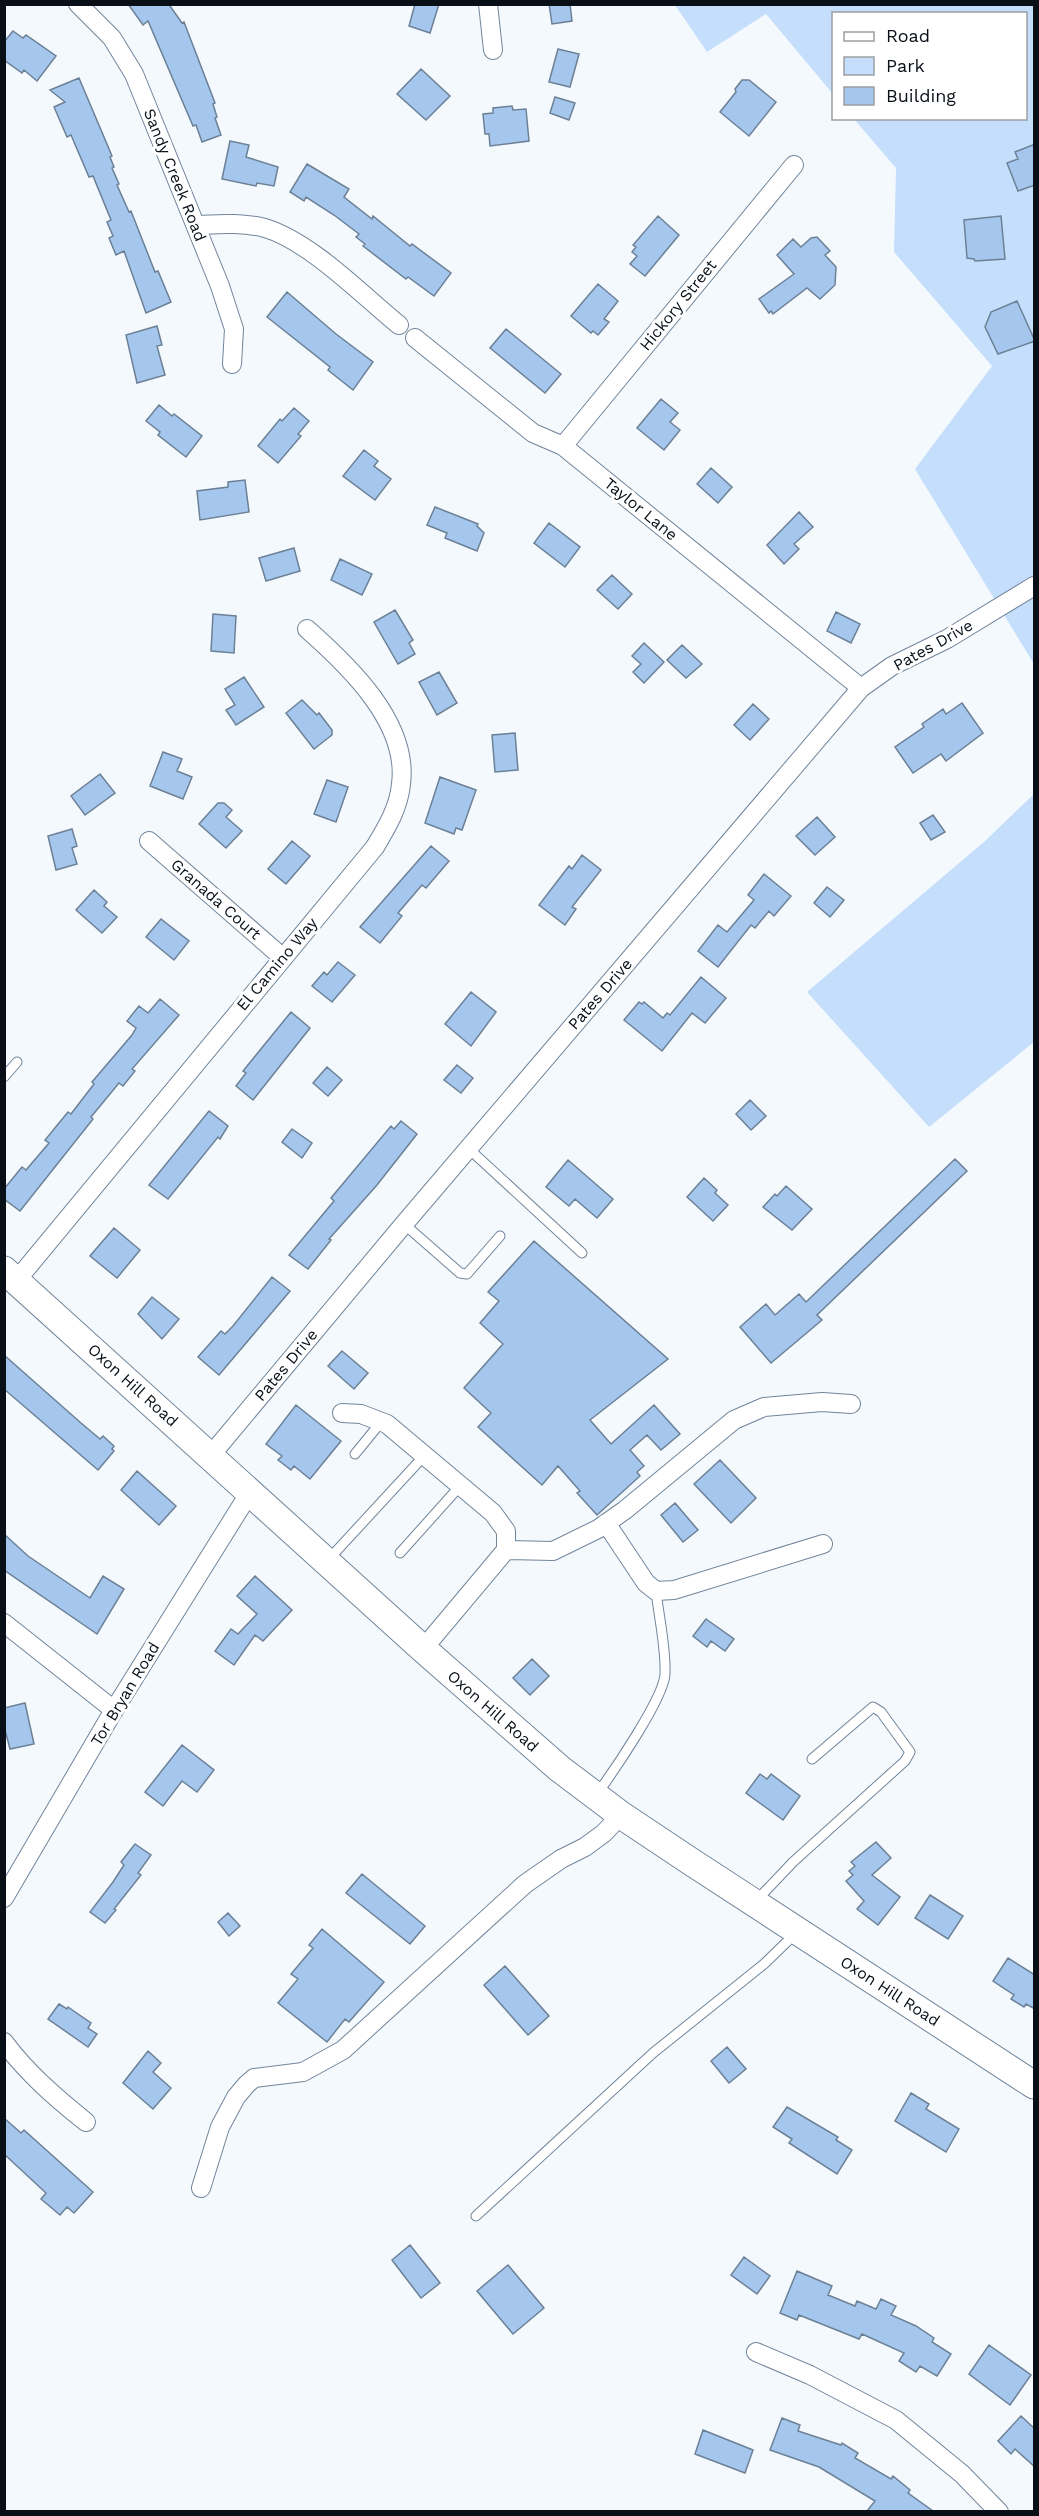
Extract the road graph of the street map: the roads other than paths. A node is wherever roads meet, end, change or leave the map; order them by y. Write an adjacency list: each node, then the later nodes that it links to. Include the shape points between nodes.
1 (78, 4): 5 (street, Sandy Creek Road, via 112,38 130,66)
2 (488, 4): 3 (street)
3 (493, 50)
4 (794, 165): 9 (street, Hickory Street)
5 (196, 225): 6 (street, via 240,224 265,228 285,237); 8 (street, Sandy Creek Road, via 234,329)
6 (399, 325)
7 (415, 338): 9 (street, Taylor Lane, via 533,433)
8 (232, 364)
9 (563, 446): 12 (street, Taylor Lane)
10 (1035, 586): 12 (street, Pates Drive, via 947,639 892,666)
11 (307, 629): 14 (street, El Camino Way, via 353,673 375,702 393,732 401,757 401,784 396,808 375,846)
12 (861, 688): 17 (street, Pates Drive)
13 (149, 841): 14 (street, Granada Court)
14 (282, 957): 21 (street, El Camino Way)
15 (17, 1062): 16 (lane)
16 (4, 1077)
17 (468, 1148): 18 (street, Pates Drive); 20 (lane)
18 (404, 1224): 19 (lane, via 460,1273 467,1274); 26 (street, Pates Drive)
19 (500, 1236)
20 (582, 1253)
21 (10, 1275): 26 (main road, Oxon Hill Road)
22 (851, 1404): 30 (street, via 783,1404 747,1413)
23 (342, 1413): 24 (street)
24 (382, 1421): 25 (lane); 27 (street)
25 (355, 1454)
26 (211, 1455): 29 (main road, Oxon Hill Road)
27 (424, 1456): 28 (street); 34 (lane)
28 (460, 1486): 32 (street, via 493,1513 506,1531); 33 (lane)
29 (250, 1492): 34 (main road, Oxon Hill Road); 38 (street, Tor Bryan Road)
30 (606, 1523): 32 (street, via 553,1551); 35 (street, via 646,1583)
31 (823, 1544): 35 (street, via 674,1590)
32 (506, 1550): 37 (street)
33 (400, 1553)
34 (327, 1561): 37 (main road, Oxon Hill Road)
35 (656, 1591): 40 (lane, via 665,1676 617,1766)
36 (4, 1623): 38 (street)
37 (423, 1649): 40 (main road, Oxon Hill Road, via 517,1734)
38 (114, 1710): 42 (street, Tor Bryan Road)
39 (812, 1759): 43 (lane, via 873,1707 881,1712 910,1752 905,1761)
40 (595, 1796): 41 (main road, Oxon Hill Road)
41 (621, 1815): 43 (main road, Oxon Hill Road); 48 (street, via 585,1847 525,1884 343,2050 303,2072 254,2078 247,2084 220,2127)
42 (4, 1898)
43 (754, 1902): 44 (main road, Oxon Hill Road)
44 (797, 1931): 46 (main road, Oxon Hill Road); 49 (lane, via 764,1964 653,2053)
45 (4, 2042): 47 (street, via 42,2085)
46 (1035, 2085)
47 (86, 2122)
48 (201, 2188)
49 (476, 2216)
50 (756, 2352): 51 (street, via 896,2420 962,2474)
51 (999, 2511)

